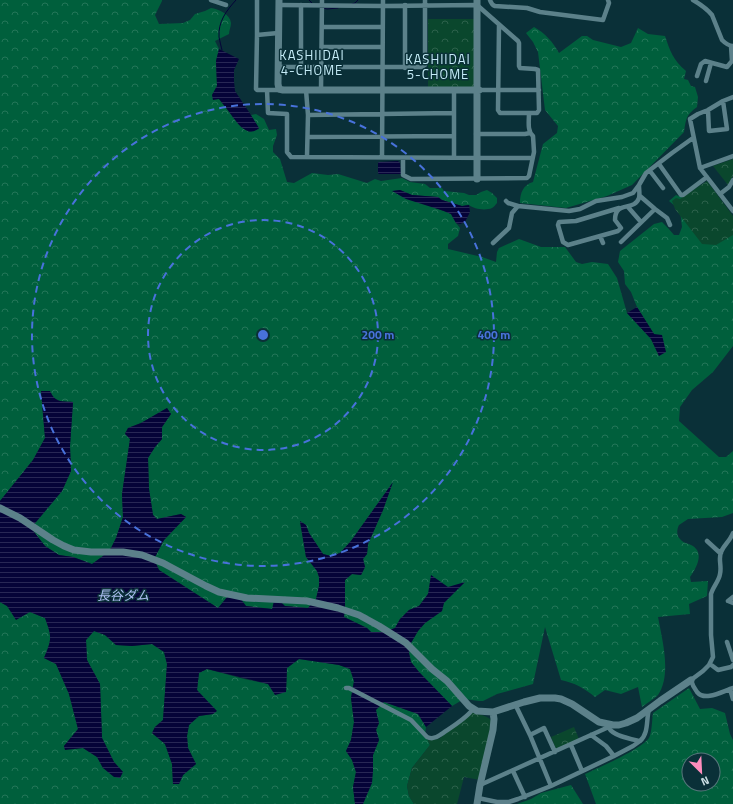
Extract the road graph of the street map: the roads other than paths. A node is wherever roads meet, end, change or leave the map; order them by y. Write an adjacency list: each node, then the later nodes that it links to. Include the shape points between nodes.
1 (211, 0): 11 (street)
2 (257, 0): 19 (street)
3 (383, 0): 14 (street)
4 (490, 0): 5 (street, via 495,6 527,8 603,20)
5 (608, 0)
6 (693, 0): 20 (street, via 710,12 722,40)
7 (322, 2): 12 (street); 14 (street); 16 (street)
8 (279, 3): 12 (street); 18 (street)
9 (425, 3): 10 (street); 13 (street); 28 (street, via 425,65)
10 (477, 3): 15 (street); 37 (street)
11 (226, 5)
12 (301, 5): 24 (street)
13 (405, 5): 14 (street); 28 (street)
14 (383, 6): 17 (street)
15 (499, 25): 38 (street); 39 (street, via 519,43 520,68 538,70)
16 (322, 27): 17 (street); 21 (street)
17 (383, 27): 22 (street)
18 (278, 33): 19 (street); 25 (street)
19 (257, 35): 31 (street, via 256,89)
20 (732, 46): 23 (street, via 732,60 727,67)
21 (322, 47): 22 (street); 26 (street)
22 (382, 47): 27 (street)
23 (711, 63): 29 (street, via 705,61 701,64); 30 (street)
24 (301, 67): 25 (street); 26 (street)
25 (278, 68): 32 (street, via 279,89)
26 (321, 68): 27 (street); 34 (street)
27 (383, 68): 28 (street); 35 (street)
28 (405, 68)
29 (697, 76)
30 (706, 81)
31 (267, 90): 32 (street); 53 (street, via 268,113 287,114 287,152 291,157)
32 (283, 90): 33 (street)
33 (306, 90): 34 (street); 46 (street)
34 (321, 90): 35 (street)
35 (382, 90): 36 (street); 45 (street)
36 (454, 90): 37 (street); 43 (street)
37 (478, 90): 38 (street); 48 (street)
38 (498, 90): 39 (street); 44 (street, via 500,113)
39 (539, 90): 44 (street, via 539,110 537,113)
40 (733, 97): 41 (street)
41 (723, 101): 42 (street); 42 (street, via 727,129 709,131)
42 (708, 110): 52 (street, via 690,120)
43 (454, 113): 45 (street); 50 (street)
44 (529, 113): 47 (street)
45 (382, 114): 46 (street); 49 (street)
46 (308, 115): 51 (street)
47 (530, 133): 48 (street); 59 (street, via 533,136)
48 (476, 134): 58 (street)
49 (382, 136): 50 (street); 51 (street); 56 (street)
50 (454, 136): 55 (street)
51 (308, 137): 53 (street)
52 (693, 138): 60 (street); 61 (street)
53 (307, 156): 56 (street)
54 (733, 156): 61 (street)
55 (454, 157): 57 (street); 58 (street)
56 (382, 158): 57 (street)
57 (403, 158): 64 (street, via 403,175 411,178)
58 (477, 158): 59 (street); 64 (street)
59 (532, 158): 64 (street, via 529,176 526,178)
60 (659, 164): 62 (street); 63 (street, via 683,195)
61 (700, 168): 63 (street)
62 (650, 171): 66 (street); 67 (street)
63 (707, 178): 68 (street)
64 (477, 179)
65 (733, 180): 68 (street)
66 (639, 185): 69 (street); 71 (street, via 633,193 596,201 569,211)
67 (663, 188)
68 (720, 194): 75 (street)
69 (640, 196): 72 (street, via 638,201); 74 (street)
70 (506, 201): 71 (street)
71 (518, 206): 79 (street, via 512,213 509,228)
72 (628, 207): 73 (street); 76 (street)
73 (619, 208): 78 (street, via 615,217 620,229); 78 (street, via 576,221 560,222 558,225 563,242 568,245)
74 (655, 210): 76 (street); 77 (street, via 668,218)
75 (733, 211)
76 (642, 222): 80 (street)
77 (670, 225)
78 (600, 236): 81 (street)
79 (493, 242)
80 (621, 242)
81 (602, 243)
82 (0, 508): 97 (street, via 74,550 123,552 142,556 163,562 219,592 247,598 307,601 359,615 406,643)
83 (733, 534): 85 (street)
84 (707, 541): 85 (street)
85 (720, 553): 90 (street, via 720,573 711,594 713,657)
86 (733, 597): 87 (street, via 728,601)
87 (733, 603)
88 (727, 642): 89 (street)
89 (733, 660)
90 (710, 664): 91 (street, via 718,670); 92 (street)
91 (733, 665)
92 (690, 680): 94 (street, via 701,695 712,695); 98 (street)
93 (347, 688): 97 (street, via 411,720 429,738 437,737)
94 (731, 688): 95 (street)
95 (733, 699)
96 (515, 704): 99 (street); 100 (street, via 540,698 561,699 599,722); 101 (street)
97 (473, 709): 99 (street)
98 (649, 709): 100 (street, via 626,723); 103 (street, via 646,731)
99 (493, 712): 110 (street, via 493,730)
100 (611, 726): 102 (street); 103 (street, via 611,731 616,734)
101 (530, 735): 105 (street, via 544,728); 107 (street)
102 (591, 735): 104 (street); 106 (street)
103 (640, 741): 106 (street)
104 (571, 745): 105 (street); 109 (street)
105 (555, 752): 107 (street)
106 (614, 756): 109 (street)
107 (539, 759): 108 (street); 111 (street)
108 (513, 771): 110 (street); 112 (street)
109 (582, 771): 111 (street)
110 (480, 785): 113 (street)
111 (551, 786): 112 (street)
112 (525, 796): 113 (street, via 509,802)
113 (478, 801)

